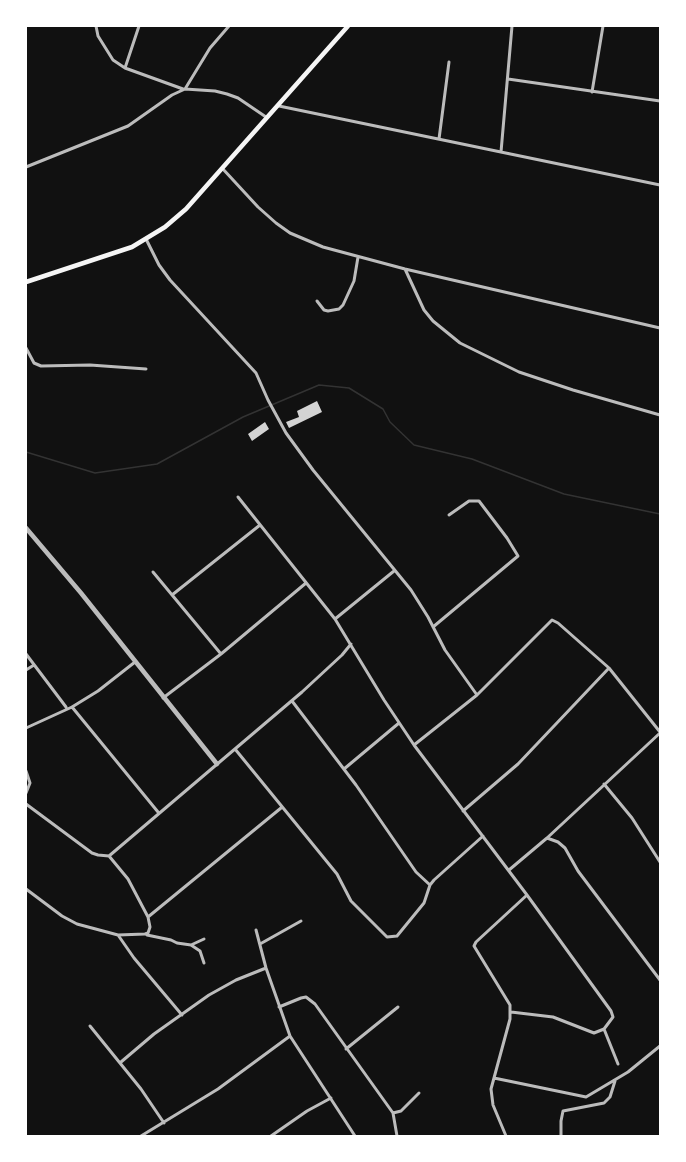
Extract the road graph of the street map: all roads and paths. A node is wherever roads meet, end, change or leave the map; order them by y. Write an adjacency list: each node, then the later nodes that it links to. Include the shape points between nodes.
1 (96, 26): 8 (street, via 105,50)
2 (139, 26): 8 (street)
3 (229, 26): 10 (street)
4 (348, 26): 13 (main road)
5 (512, 26): 9 (street)
6 (603, 26): 11 (street)
7 (449, 62): 15 (street)
8 (125, 68): 10 (street)
9 (508, 80): 11 (street); 16 (street)
10 (185, 89): 14 (street, via 227,94); 17 (street, via 128,126)
11 (592, 92): 12 (street)
12 (660, 101)
13 (277, 106): 14 (main road); 15 (street)
14 (266, 117): 18 (main road)
15 (439, 139): 16 (street)
16 (501, 152): 19 (street)
17 (26, 167)
18 (222, 168): 20 (main road, via 186,209); 21 (street, via 258,207 290,233)
19 (660, 185)
20 (146, 239): 23 (main road); 33 (street, via 170,280 256,373 286,433)
21 (358, 257): 22 (street); 24 (street, via 354,281 343,305 328,311)
22 (405, 269): 25 (street); 28 (street, via 424,310 460,343 519,372)
23 (26, 282)
24 (317, 301)
25 (660, 328)
26 (26, 348): 27 (street, via 34,363 41,366 90,364)
27 (146, 369)
28 (660, 416)
29 (238, 497): 31 (street)
30 (449, 515): 38 (street, via 469,501 479,501 518,556)
31 (260, 525): 35 (street); 36 (street)
32 (26, 528): 42 (street)
33 (394, 570): 37 (street); 38 (street)
34 (153, 572): 36 (street)
35 (306, 582): 37 (street); 41 (street)
36 (172, 595): 41 (street)
37 (335, 619): 39 (street)
38 (433, 627): 46 (street)
39 (351, 644): 48 (street); 51 (street)
40 (26, 654): 43 (street)
41 (221, 654): 47 (street)
42 (135, 662): 47 (street); 49 (street, via 108,685)
43 (34, 665): 45 (street); 50 (street)
44 (609, 668): 46 (street, via 552,620); 53 (street); 63 (street, via 518,764)
45 (26, 670)
46 (477, 695): 54 (street)
47 (163, 698): 56 (street)
48 (292, 701): 55 (street); 57 (street)
49 (72, 707): 50 (street); 64 (street)
50 (66, 708): 52 (street)
51 (399, 723): 54 (street); 57 (street)
52 (26, 728)
53 (660, 732): 59 (street)
54 (414, 745): 63 (street)
55 (235, 749): 56 (street); 62 (street)
56 (217, 764): 64 (street)
57 (344, 770): 70 (street, via 416,872)
58 (26, 771): 60 (street, via 30,783)
59 (604, 784): 66 (street); 68 (street)
60 (26, 793)
61 (26, 804): 67 (street, via 92,852)
62 (282, 807): 70 (street, via 337,874 351,901 387,937 397,936 416,915); 73 (street)
63 (463, 811): 65 (street)
64 (158, 812): 67 (street)
65 (483, 836): 69 (street); 70 (street)
66 (547, 838): 69 (street); 83 (street, via 565,848)
67 (109, 856): 73 (street, via 128,879)
68 (660, 862)
69 (509, 870): 72 (street)
70 (430, 885)
71 (26, 889): 77 (street, via 77,924)
72 (527, 895): 86 (street, via 474,946 509,1000); 89 (street, via 611,1011 612,1020)
73 (148, 917): 76 (street, via 150,927)
74 (301, 921): 79 (street)
75 (256, 930): 79 (street)
76 (145, 934): 77 (street); 80 (street)
77 (118, 935): 87 (street)
78 (204, 939): 80 (street)
79 (260, 944): 82 (street)
80 (191, 945): 81 (street, via 203,955)
81 (204, 963)
82 (266, 968): 84 (street); 87 (street, via 227,985)
83 (660, 980)
84 (279, 1007): 90 (street); 92 (street, via 302,998 311,1000)
85 (398, 1007): 92 (street)
86 (511, 1012): 89 (street, via 553,1017 590,1032); 95 (street)
87 (182, 1015): 93 (street)
88 (90, 1026): 93 (street)
89 (604, 1029): 94 (street)
90 (290, 1036): 98 (street); 100 (street)
91 (660, 1046): 96 (street)
92 (346, 1049): 99 (street)
93 (121, 1062): 100 (street)
94 (618, 1064)
95 (494, 1078): 96 (street, via 582,1098); 105 (street, via 491,1095)
96 (615, 1079): 106 (street, via 604,1103 563,1111)
97 (419, 1093): 99 (street, via 401,1111)
98 (331, 1098): 102 (street); 103 (street)
99 (393, 1113): 104 (street)
100 (164, 1123): 101 (street)
101 (141, 1137)
102 (271, 1137)
103 (355, 1137)
104 (397, 1137)
105 (506, 1137)
106 (561, 1137)

